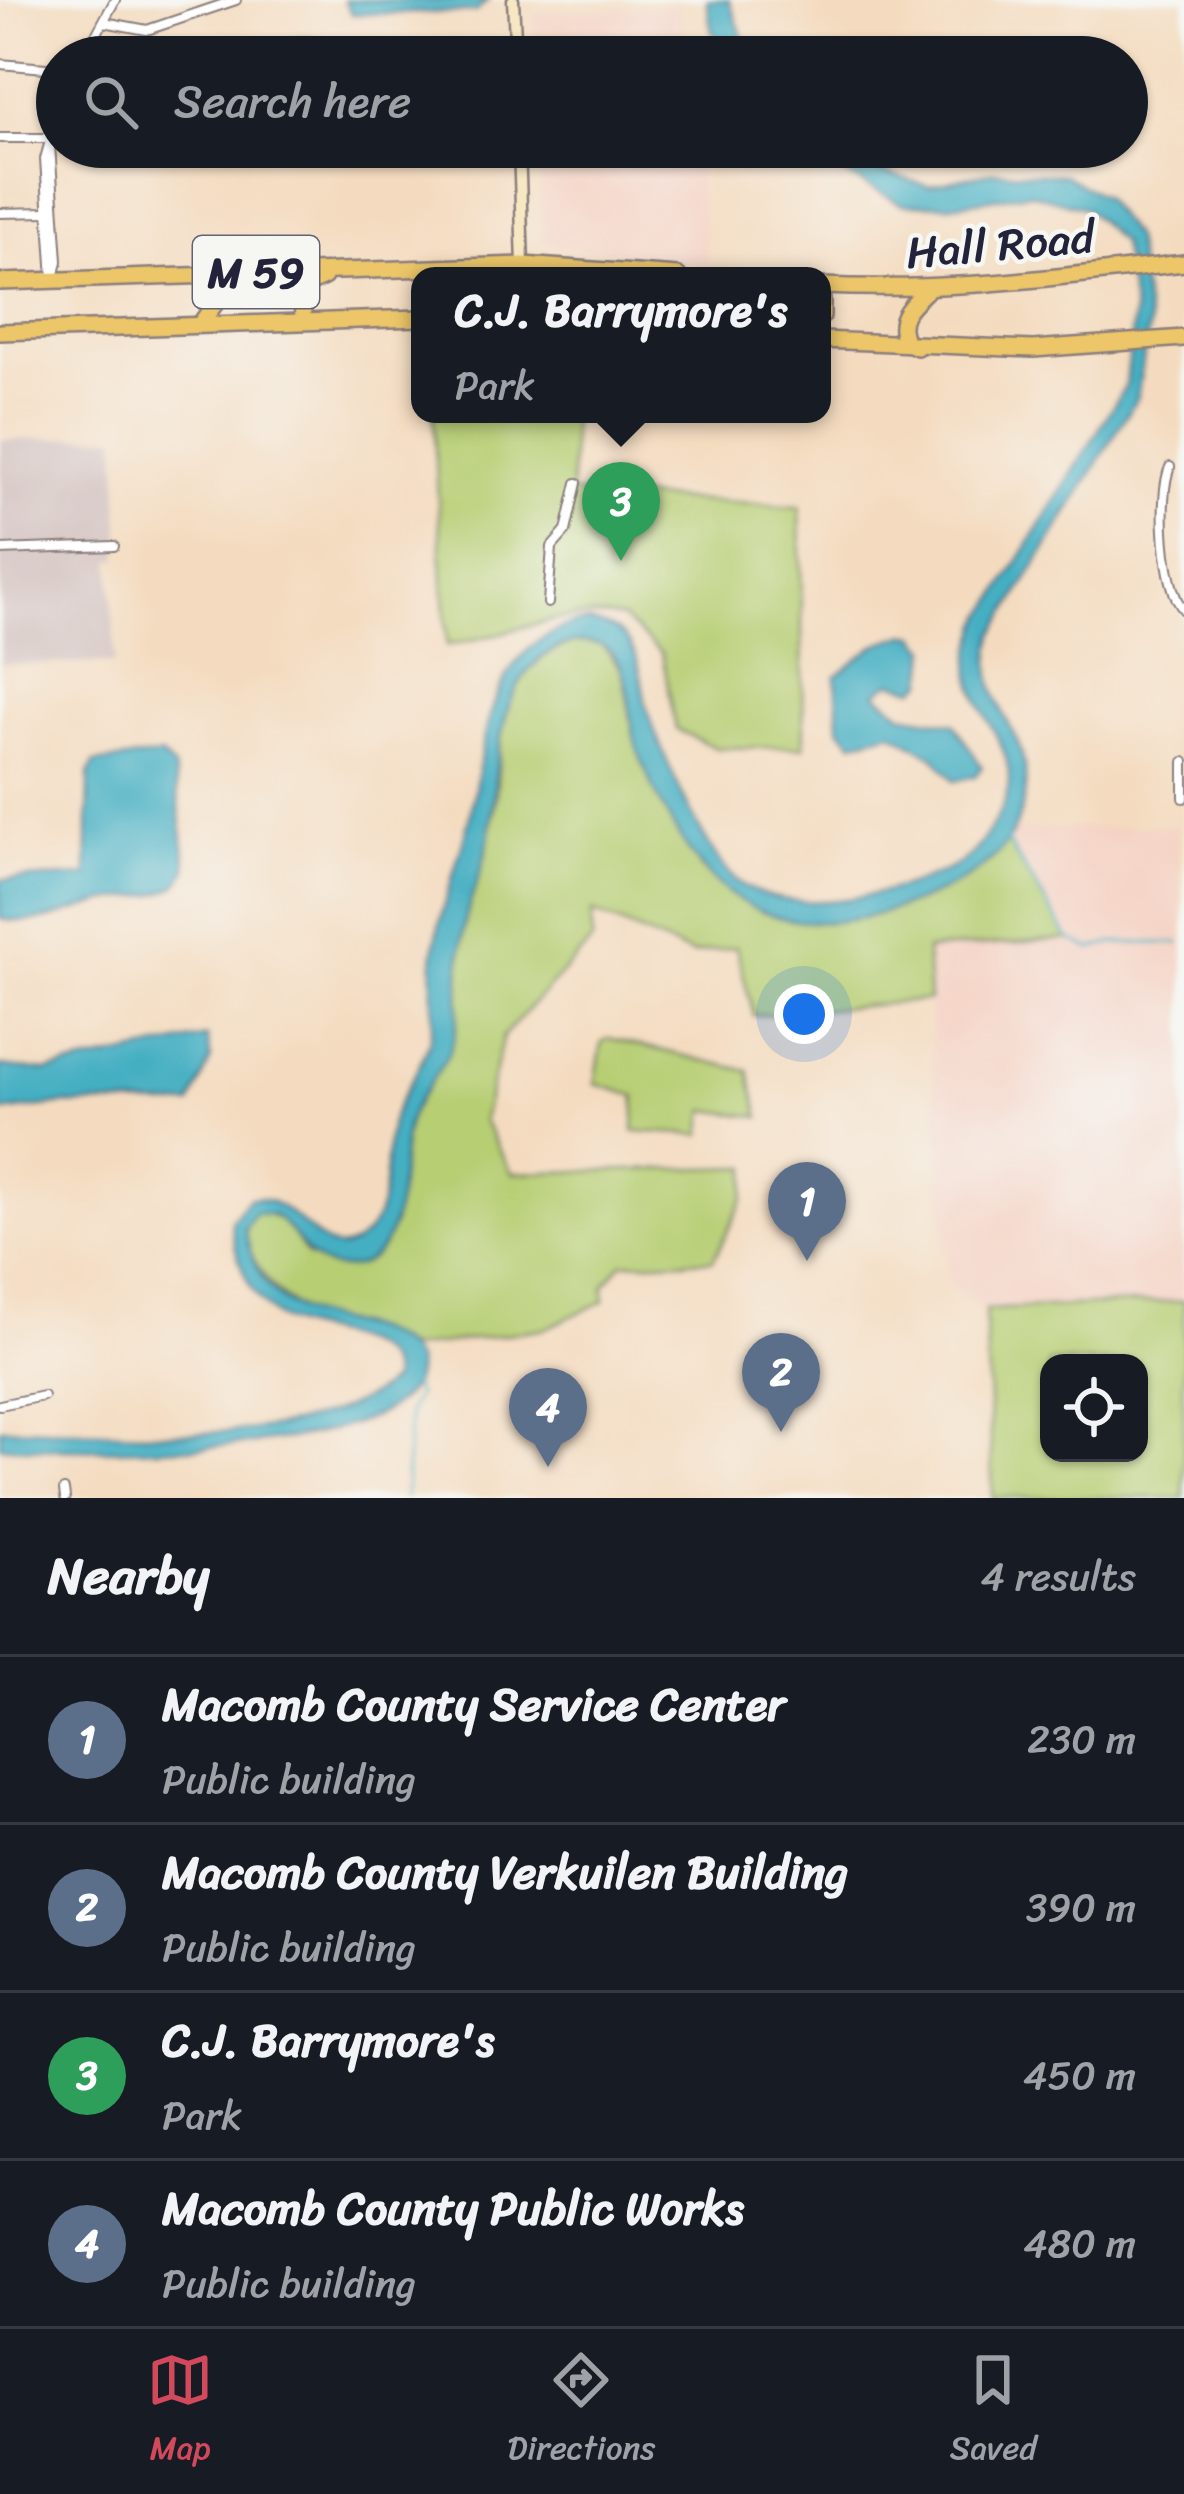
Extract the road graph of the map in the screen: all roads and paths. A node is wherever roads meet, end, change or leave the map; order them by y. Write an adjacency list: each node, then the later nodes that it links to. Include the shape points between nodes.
1 (115, 0): 5 (street)
2 (236, 0): 4 (street)
3 (514, 0): 7 (street)
4 (217, 2): 5 (street, via 147,30)
5 (104, 22): 6 (street)
6 (96, 36)
7 (515, 36)
8 (0, 64): 9 (street)
9 (36, 67)
10 (0, 138): 11 (street)
11 (36, 138)
12 (49, 168): 14 (street)
13 (520, 168): 17 (street)
14 (51, 212): 15 (street); 21 (street)
15 (0, 213)
16 (1184, 262): 24 (highway, Hall Road)
17 (523, 266): 18 (highway, M 59); 19 (highway, M 59)
18 (410, 267): 20 (highway, M 59); 26 (highway, via 307,282 299,296)
19 (538, 267)
20 (213, 273): 21 (highway, M 59); 27 (highway, via 221,294)
21 (53, 280): 22 (highway)
22 (0, 285)
23 (831, 286): 24 (highway, Hall Road)
24 (926, 291): 31 (highway, via 901,327 906,342)
25 (411, 318): 26 (highway, M 59)
26 (303, 321): 27 (highway, M 59)
27 (201, 323): 28 (highway, M 59)
28 (0, 332)
29 (1184, 338): 31 (highway)
30 (831, 341): 31 (highway)
31 (920, 348)
32 (1170, 467): 37 (street, via 1163,484 1170,582)
33 (577, 483): 36 (street, via 566,531 551,552)
34 (114, 546): 35 (street)
35 (0, 550)
36 (548, 603)
37 (1184, 610)
38 (1184, 762): 39 (street)
39 (1184, 798)
40 (43, 1396): 41 (street)
41 (0, 1405)

